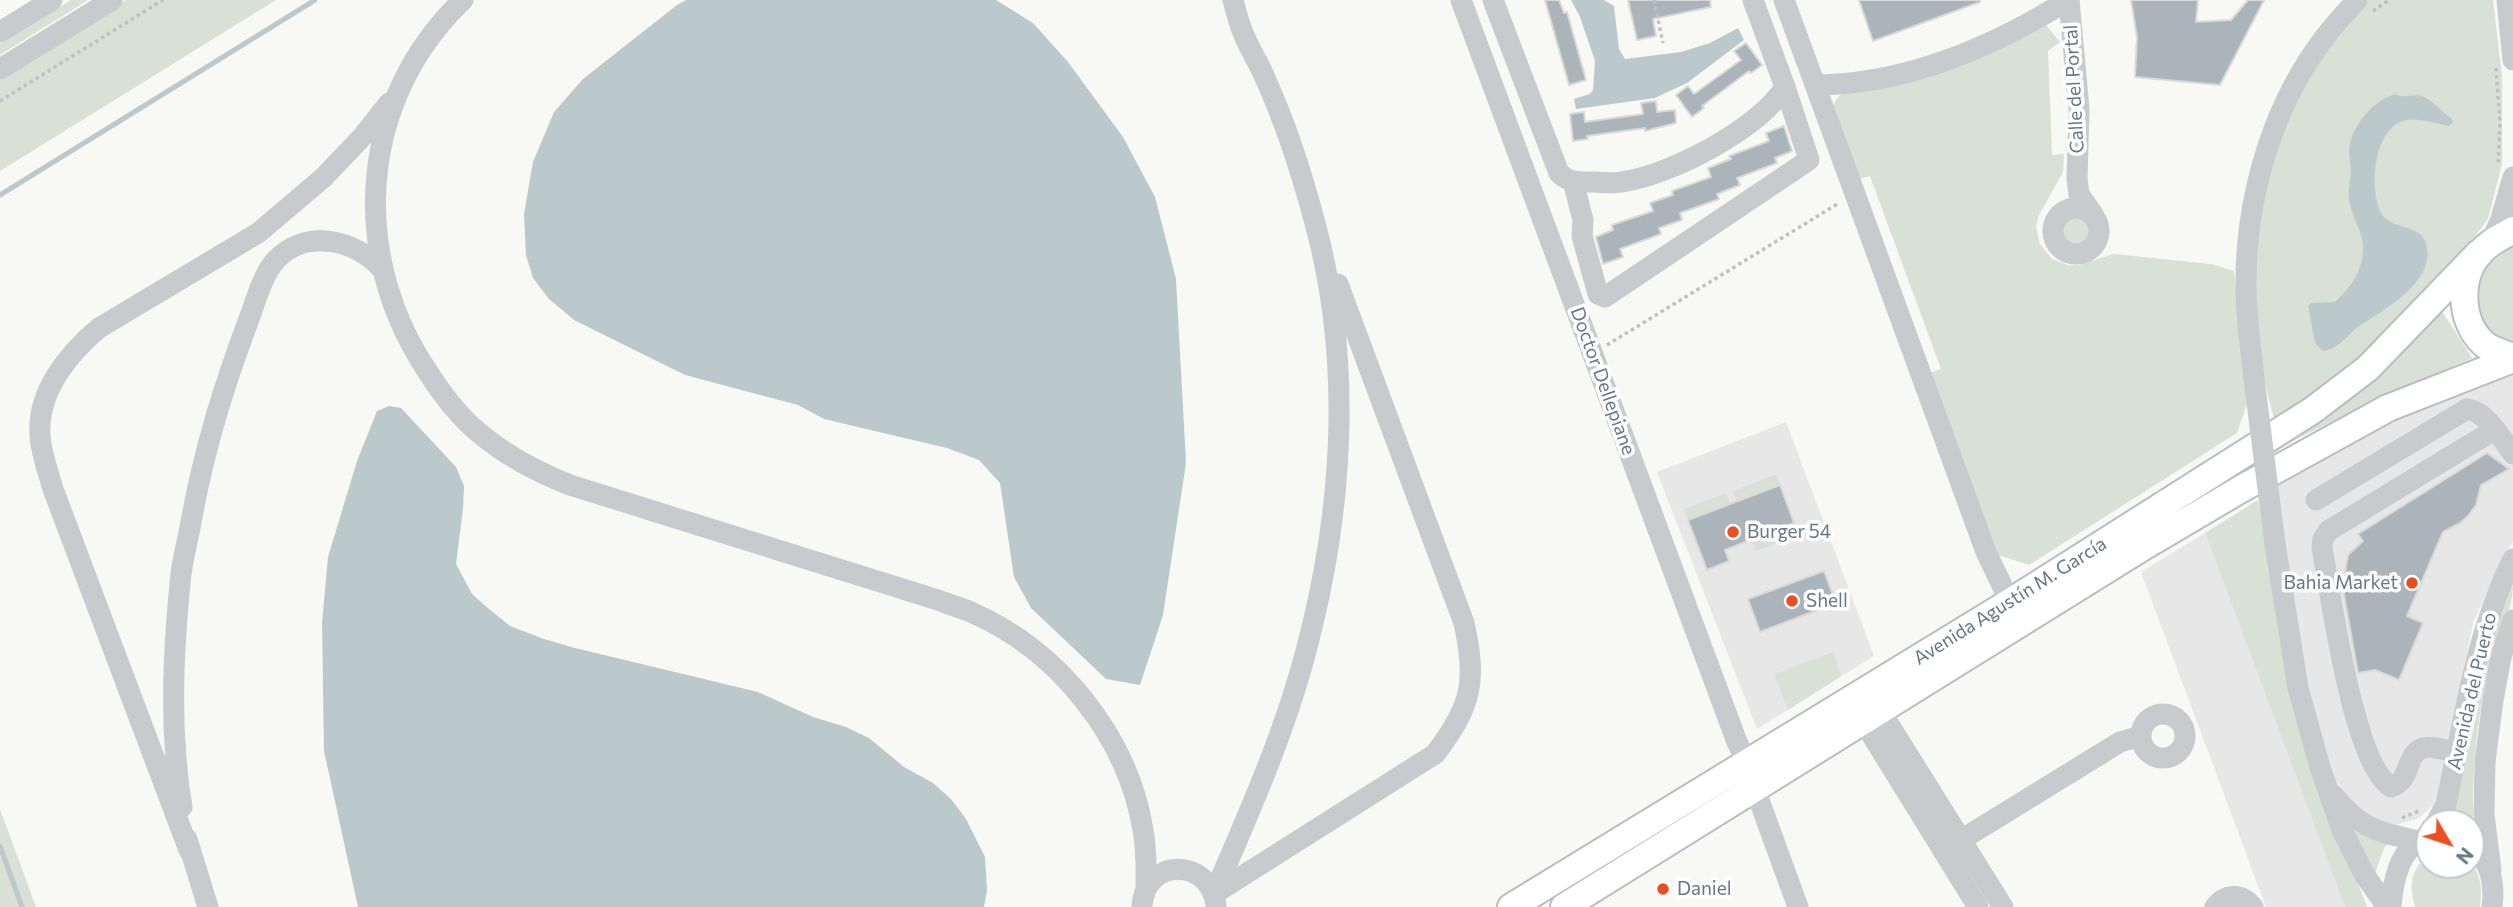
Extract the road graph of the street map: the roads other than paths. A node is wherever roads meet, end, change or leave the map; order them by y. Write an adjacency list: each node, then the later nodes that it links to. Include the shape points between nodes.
1 (52, 0): 13 (street)
2 (112, 0): 16 (street)
3 (463, 0): 19 (street, via 440,23)
4 (1220, 0): 14 (street)
5 (1233, 0): 14 (street)
6 (1461, 0): 45 (street, Doctor Dellepiane)
7 (1493, 0): 22 (street, via 1559,173)
8 (1753, 0): 18 (street)
9 (1784, 0): 17 (street)
10 (2069, 0): 17 (street, via 2007,34 1939,62 1867,81); 21 (street, Calle del Portal, via 2079,109)
11 (2507, 0): 15 (street)
12 (2364, 6): 47 (street, bridge, via 2319,45 2277,121 2262,163 2247,260 2247,314 2275,544 2298,688)
13 (0, 32)
14 (1243, 33): 26 (street, via 1285,128)
15 (2504, 58)
16 (0, 69)
17 (1816, 85): 38 (street, via 1986,552)
18 (1785, 87): 22 (street, via 1753,122 1671,167 1619,183); 22 (street, via 1809,160 1605,297 1598,294)
19 (399, 90): 25 (street, via 323,178); 30 (street, via 387,122 376,180 376,237)
20 (2505, 175): 28 (street, via 2501,219)
21 (2077, 179): 23 (street, via 2074,195); 24 (street, via 2079,194)
22 (1573, 181)
23 (2061, 213): 24 (street, via 2074,208); 24 (street, via 2053,234 2059,248 2073,254 2094,245 2099,231)
24 (2094, 216)
25 (271, 222): 29 (street); 41 (street, via 82,342 55,379 41,415 43,458)
26 (1316, 227): 32 (street); 33 (street, via 1334,321)
27 (2513, 230): 28 (main road, Avenida Agustín M. García)
28 (2484, 248): 31 (main road, via 2468,276 2467,320 2483,343); 38 (main road, Avenida Agustín M. García, via 2341,390)
29 (285, 251): 30 (street, via 303,242 333,242 371,258); 40 (street, via 272,264 234,358 198,478 181,571)
30 (382, 269): 57 (street, via 402,331 438,388 477,432 523,463 570,485 973,613 1043,657 1080,695 1124,767 1143,828)
31 (2513, 358): 42 (main road, Avenida Agustín M. García, via 2388,408 2326,442 2143,547)
32 (1378, 393): 33 (street, via 1364,386 1347,389); 54 (street, via 1465,623 1472,659 1464,711 1435,754)
33 (1339, 396): 49 (street, via 1334,504 1306,653)
34 (2494, 430): 35 (street); 36 (street, via 2476,410 2467,409); 44 (street, via 2329,531 2323,539 2349,695 2385,783 2399,785 2420,749)
35 (2513, 454)
36 (2316, 500)
37 (2513, 559): 44 (street, Avenida del Puerto, via 2478,652)
38 (2010, 601): 45 (main road, Avenida Agustín M. García)
39 (2513, 620): 56 (street, Avenida del Puerto, via 2501,657 2485,762 2484,814)
40 (174, 705): 41 (street, via 159,719 151,720); 53 (street, via 178,788)
41 (136, 711): 53 (street)
42 (1871, 716): 46 (main road, Avenida Agustín M. García); 51 (street)
43 (2141, 736): 51 (street, via 2120,742)
44 (2458, 753): 48 (street, Avenida del Puerto)
45 (1747, 762): 60 (main road, Avenida Agustín M. García)
46 (1755, 789): 61 (main road, Avenida Agustín M. García); 62 (street)
47 (2329, 790): 50 (street, via 2358,822 2376,830); 67 (street, via 2364,874)
48 (2443, 809)
49 (1240, 833): 54 (street, via 1246,854); 58 (street)
50 (2415, 833)
51 (1952, 845): 63 (street); 64 (street)
52 (2415, 846): 67 (street, Avenida del Puerto, via 2403,857)
53 (188, 850): 59 (street)
54 (1267, 860): 58 (street)
55 (2485, 861): 56 (street)
56 (2491, 870): 68 (street, Avenida del Puerto)
57 (1144, 898): 58 (street, via 1153,879 1175,869 1199,874)
58 (1215, 900)
59 (208, 907)
60 (1511, 907)
61 (1564, 907)
62 (1798, 907)
63 (1978, 907)
64 (2003, 907)
65 (2214, 907): 66 (street, via 2230,896 2245,899)
66 (2252, 907)
67 (2389, 907)
68 (2492, 907)

